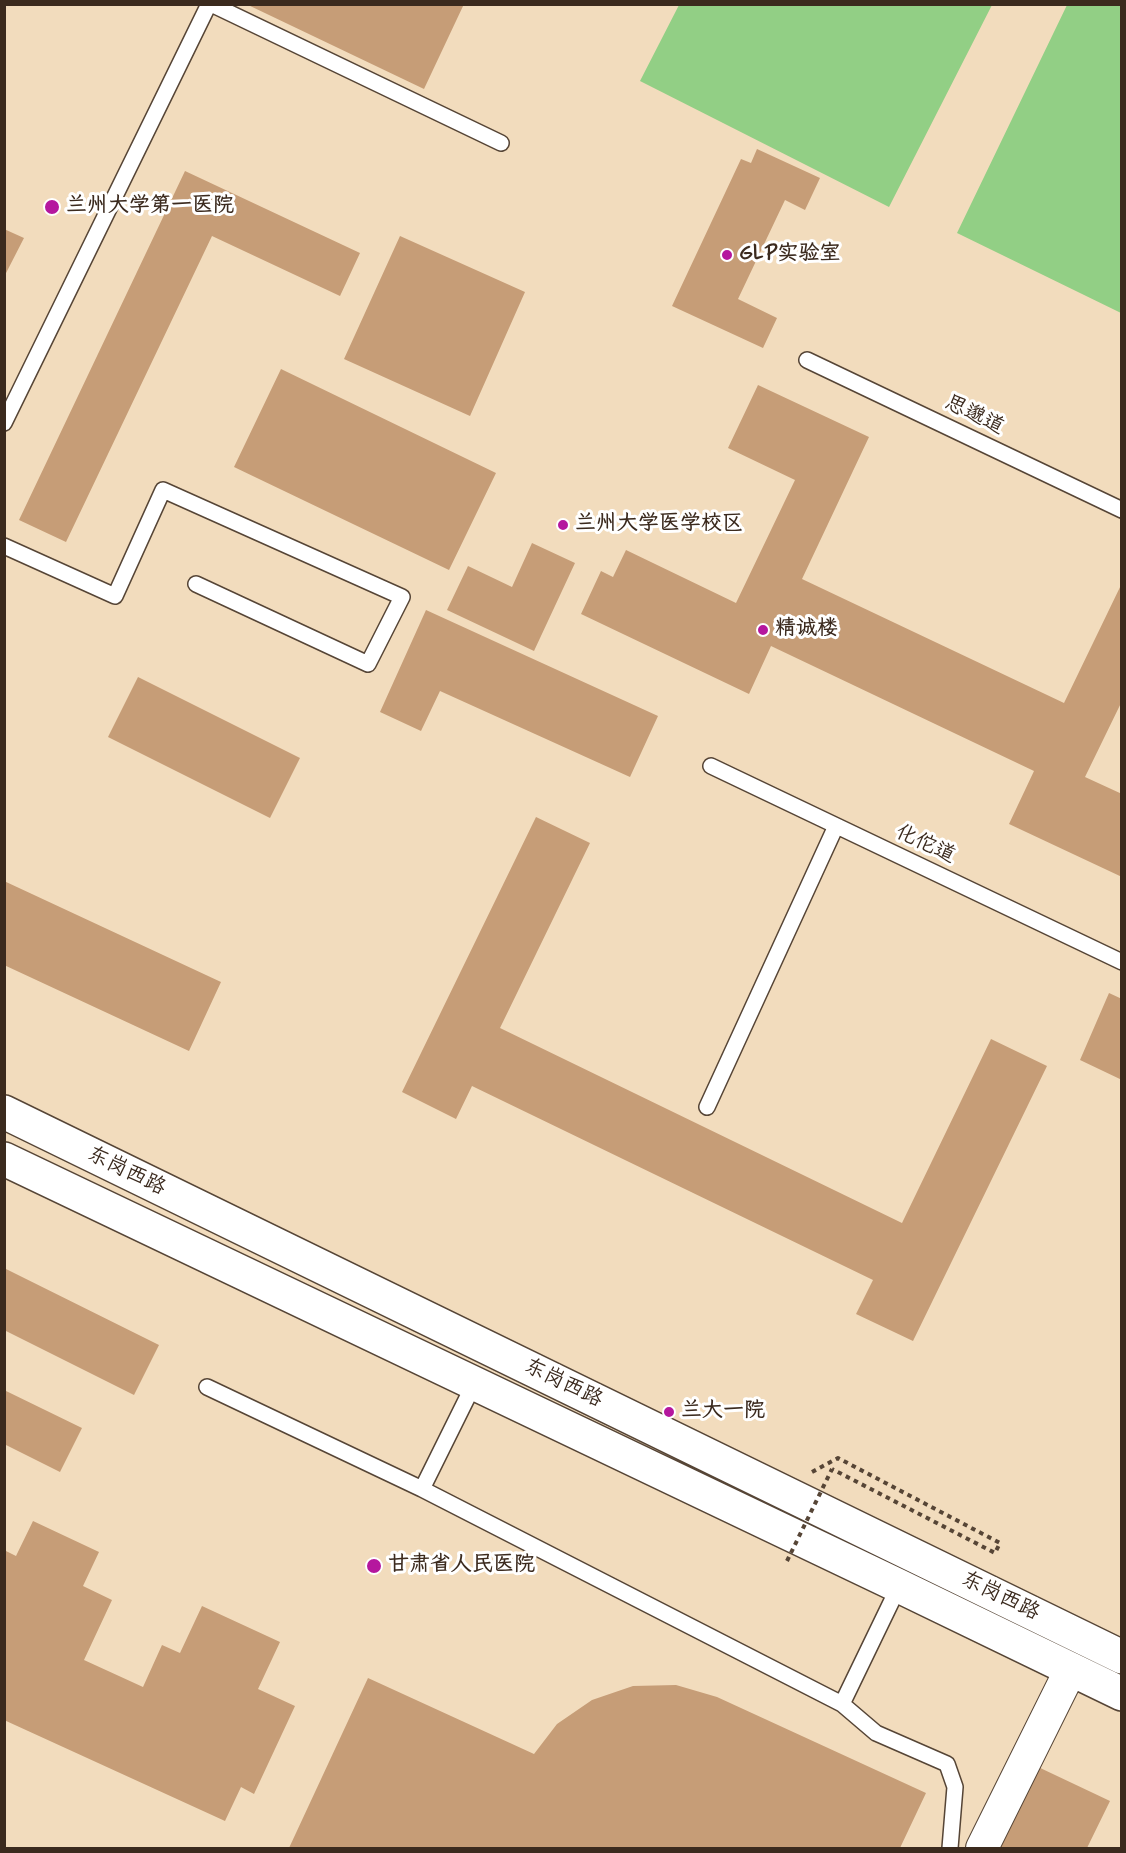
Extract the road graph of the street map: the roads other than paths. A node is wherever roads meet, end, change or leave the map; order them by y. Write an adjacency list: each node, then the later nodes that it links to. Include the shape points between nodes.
1 (210, 4): 2 (lane); 4 (lane)
2 (501, 143)
3 (807, 360): 5 (lane, 思邈道)
4 (4, 423)
5 (1122, 510)
6 (4, 546): 7 (lane, via 115,596 163,490 402,597 368,664)
7 (196, 584)
8 (711, 766): 9 (lane, 化佗道)
9 (836, 826): 10 (lane, 化佗道); 11 (lane)
10 (1122, 962)
11 (706, 1107)
12 (4, 1112): 18 (main road, 东岗西路)
13 (4, 1159): 14 (main road, 东岗西路)
14 (474, 1384): 16 (lane); 17 (main road, 东岗西路)
15 (207, 1388): 16 (lane)
16 (422, 1489): 21 (lane)
17 (899, 1586): 19 (main road, 东岗西路); 21 (lane)
18 (1121, 1657)
19 (1071, 1669): 20 (main road, 东岗西路); 23 (street)
20 (1122, 1694)
21 (842, 1704): 22 (lane, via 876,1733 946,1764 955,1787)
22 (950, 1848)
23 (982, 1848)

